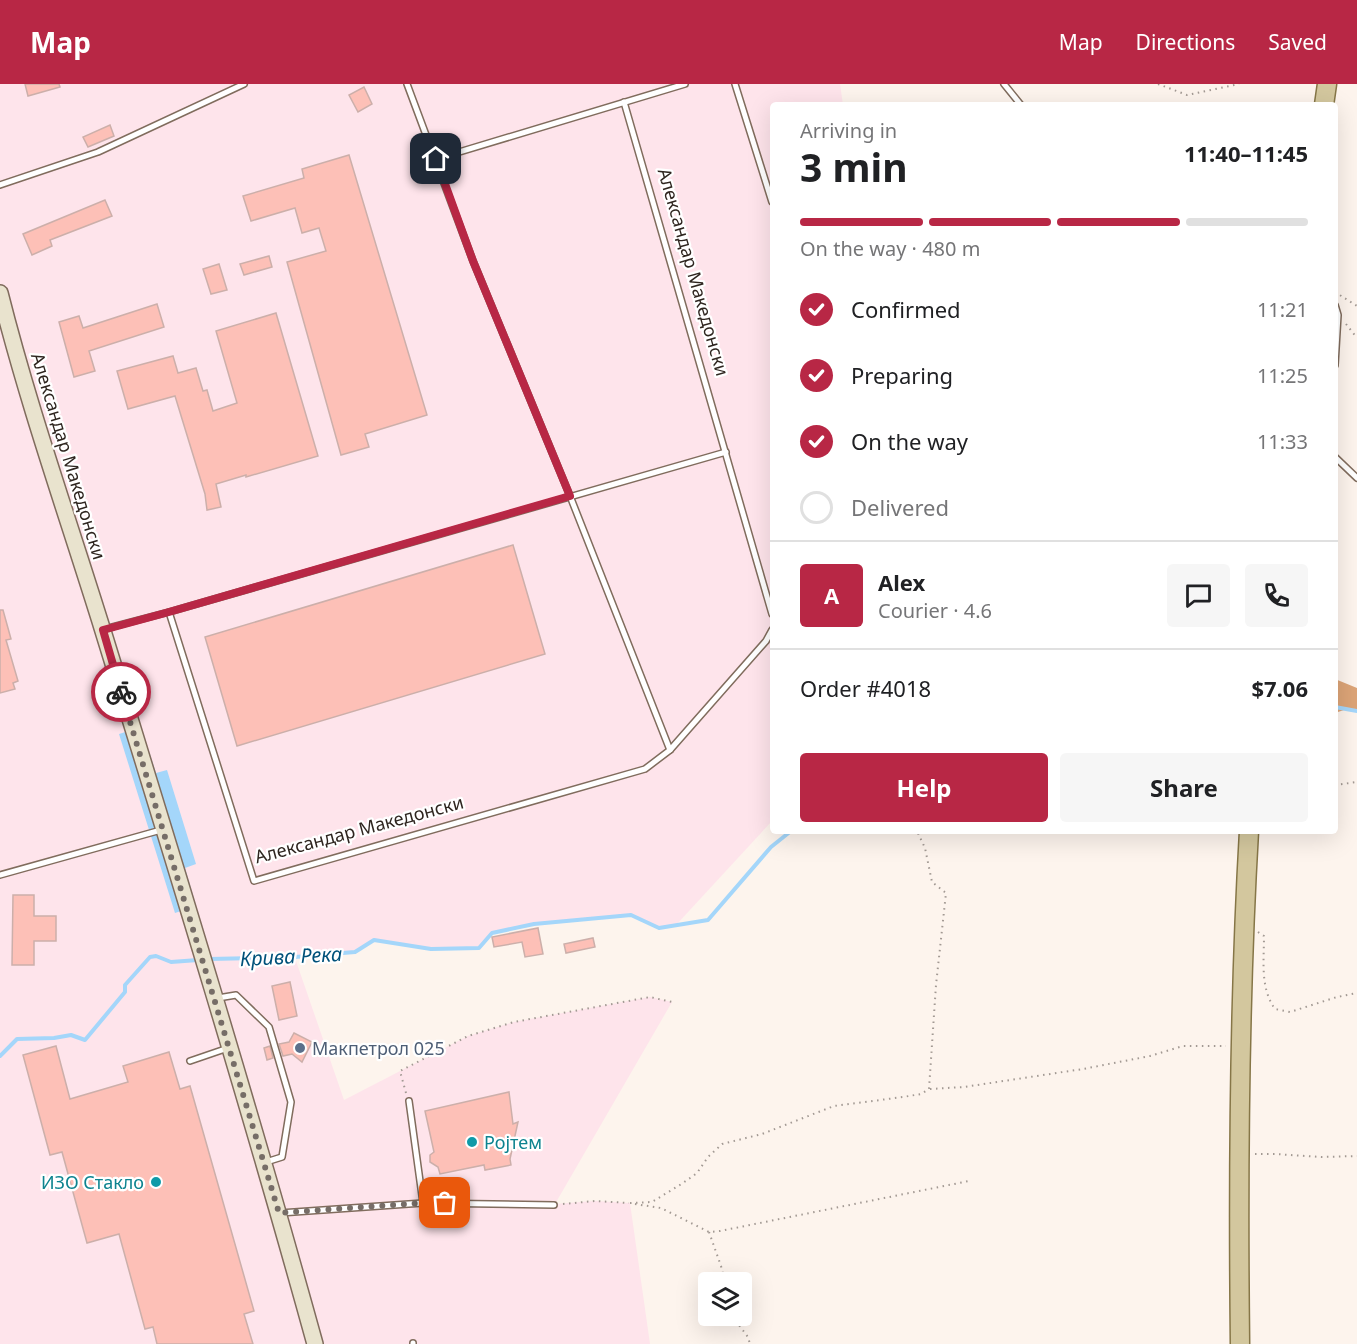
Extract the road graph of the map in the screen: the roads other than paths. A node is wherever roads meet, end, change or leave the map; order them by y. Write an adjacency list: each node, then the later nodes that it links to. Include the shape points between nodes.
1 (244, 84): 9 (lane, via 98,152)
2 (407, 84): 8 (lane)
3 (685, 84): 6 (lane)
4 (735, 84): 10 (lane)
5 (1004, 84): 7 (lane)
6 (624, 102): 8 (lane); 12 (lane, Александар Македонски)
7 (1019, 102)
8 (436, 159): 15 (lane, via 473,261)
9 (0, 185)
10 (770, 196)
11 (0, 293): 18 (main road, Александар Македонски)
12 (726, 452): 15 (lane); 16 (lane, Александар Македонски)
13 (1338, 460): 14 (lane)
14 (1357, 478)
15 (570, 496): 17 (lane); 20 (lane)
16 (770, 607)
17 (169, 612): 18 (lane); 20 (lane, Александар Македонски, via 254,881 645,769)
18 (103, 630): 21 (main road, Александар Македонски)
19 (770, 634): 20 (lane, Александар Македонски)
20 (670, 750)
21 (162, 829): 23 (lane); 24 (main road, Александар Македонски)
22 (1249, 834): 33 (main road, via 1241,1046)
23 (0, 875)
24 (214, 999): 25 (main road); 28 (lane, via 236,995 269,1027 291,1102 282,1157)
25 (229, 1048): 26 (lane); 28 (main road)
26 (190, 1061)
27 (409, 1101): 29 (lane)
28 (264, 1162): 31 (main road)
29 (423, 1203): 30 (lane); 31 (lane)
30 (554, 1205)
31 (279, 1213): 32 (main road)
32 (315, 1344)
33 (1240, 1344)

